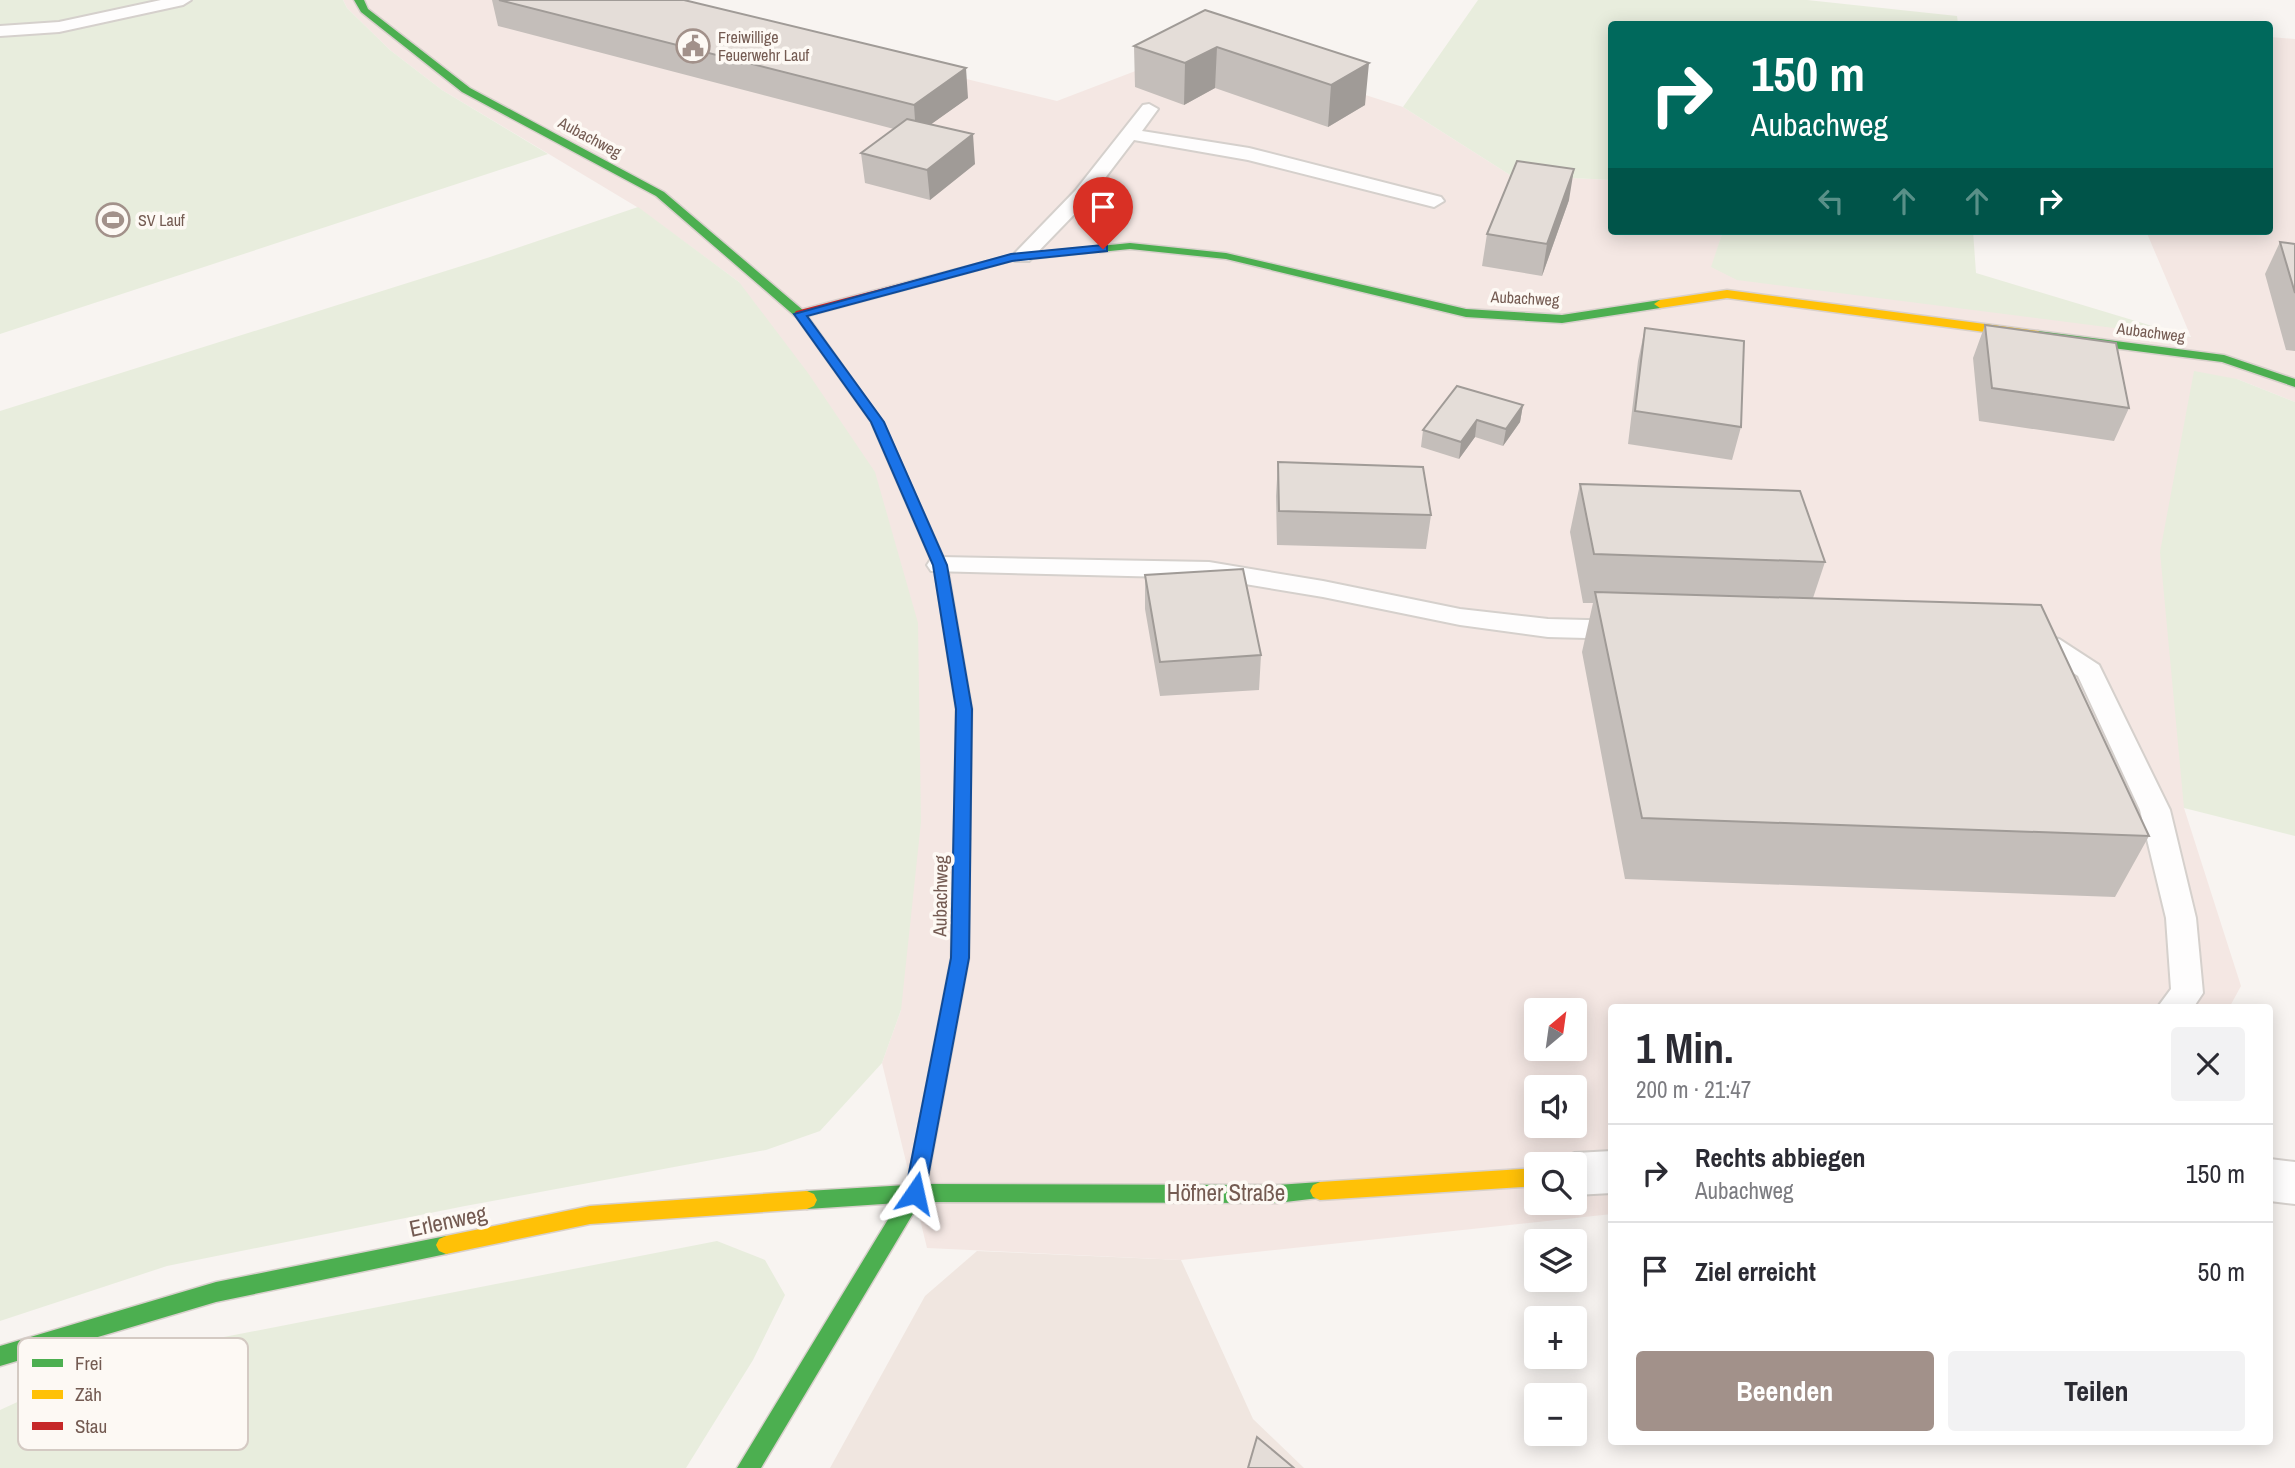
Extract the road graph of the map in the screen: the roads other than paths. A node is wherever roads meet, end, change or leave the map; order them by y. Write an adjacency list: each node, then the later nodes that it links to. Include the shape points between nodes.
1 (183, 0): 3 (lane, via 58,27)
2 (359, 0): 8 (street, Aubachweg, via 364,10 466,90 660,194)
3 (0, 31)
4 (1149, 109): 5 (lane)
5 (1129, 134): 6 (lane, via 1248,154); 7 (lane, via 1082,195)
6 (1434, 201)
7 (1022, 257): 8 (street, Aubachweg); 9 (street, Aubachweg, via 1130,246 1226,256 1466,313 1562,319 1727,294 2224,359)
8 (800, 314): 10 (street, Aubachweg, via 877,422)
9 (2295, 383)
10 (940, 565): 11 (lane, via 1209,570 1473,619 1548,628); 19 (street, Aubachweg, via 964,709 960,958)
11 (1645, 630)
12 (2005, 636): 13 (lane, via 2050,645 2089,671 2155,810 2181,918 2186,993)
13 (2176, 1004)
14 (1608, 1172): 15 (street)
15 (1587, 1173)
16 (1524, 1178): 19 (street, Höfner Straße, via 1277,1194)
17 (2273, 1180): 18 (street)
18 (2295, 1183)
19 (915, 1193): 20 (street, Erlenweg, via 590,1215 216,1292); 23 (street, Aubachweg)
20 (61, 1338)
21 (18, 1351): 22 (street, Erlenweg)
22 (0, 1356)
23 (748, 1468)

